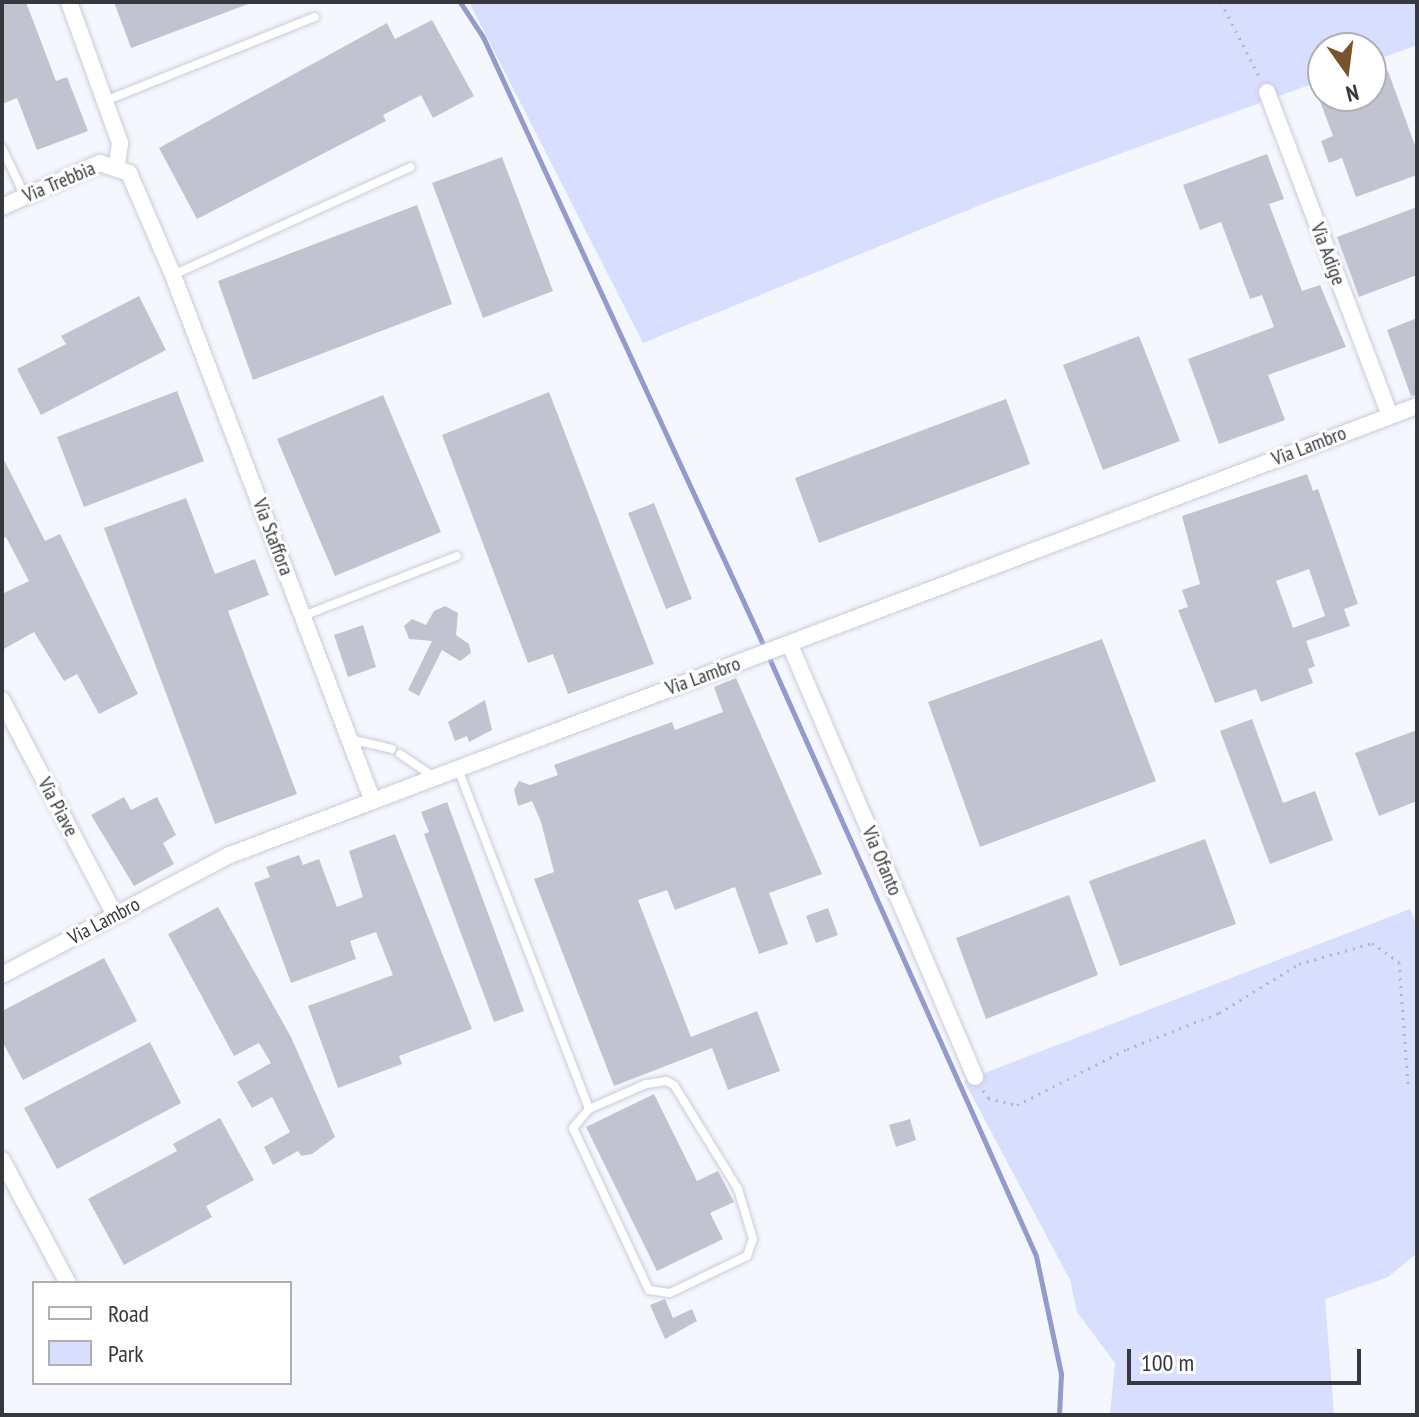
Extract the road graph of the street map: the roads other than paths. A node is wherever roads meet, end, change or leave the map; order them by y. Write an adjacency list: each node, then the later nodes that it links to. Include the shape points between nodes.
1 (69, 2): 4 (street)
2 (315, 17): 4 (lane)
3 (1267, 92): 12 (street, Via Adige)
4 (105, 101): 6 (street, via 120,143)
5 (2, 148): 8 (lane)
6 (117, 165): 8 (street, Via Trebbia, via 100,163 74,171); 10 (street, Via Staffora, via 139,191)
7 (411, 167): 10 (lane)
8 (25, 196): 9 (street, Via Trebbia)
9 (2, 207)
10 (173, 275): 14 (street, Via Staffora)
11 (1417, 406): 12 (street, Via Lambro)
12 (1390, 415): 15 (street, Via Lambro)
13 (457, 556): 14 (lane)
14 (303, 616): 17 (street, Via Staffora)
15 (785, 646): 18 (street, Via Lambro); 23 (street, Via Ofanto)
16 (2, 700): 21 (street, Via Piave)
17 (349, 739): 19 (lane, via 396,751); 20 (street, Via Staffora)
18 (457, 768): 19 (street, Via Lambro); 24 (lane)
19 (433, 776): 20 (street, Via Lambro)
20 (372, 799): 21 (street, Via Lambro, via 230,855)
21 (115, 915): 22 (street, Via Lambro)
22 (2, 975)
23 (975, 1077)
24 (589, 1109): 24 (lane, via 573,1128 649,1290 670,1293 747,1256 753,1239 738,1189 674,1085 646,1084)
25 (2, 1160): 26 (street)
26 (67, 1281)

